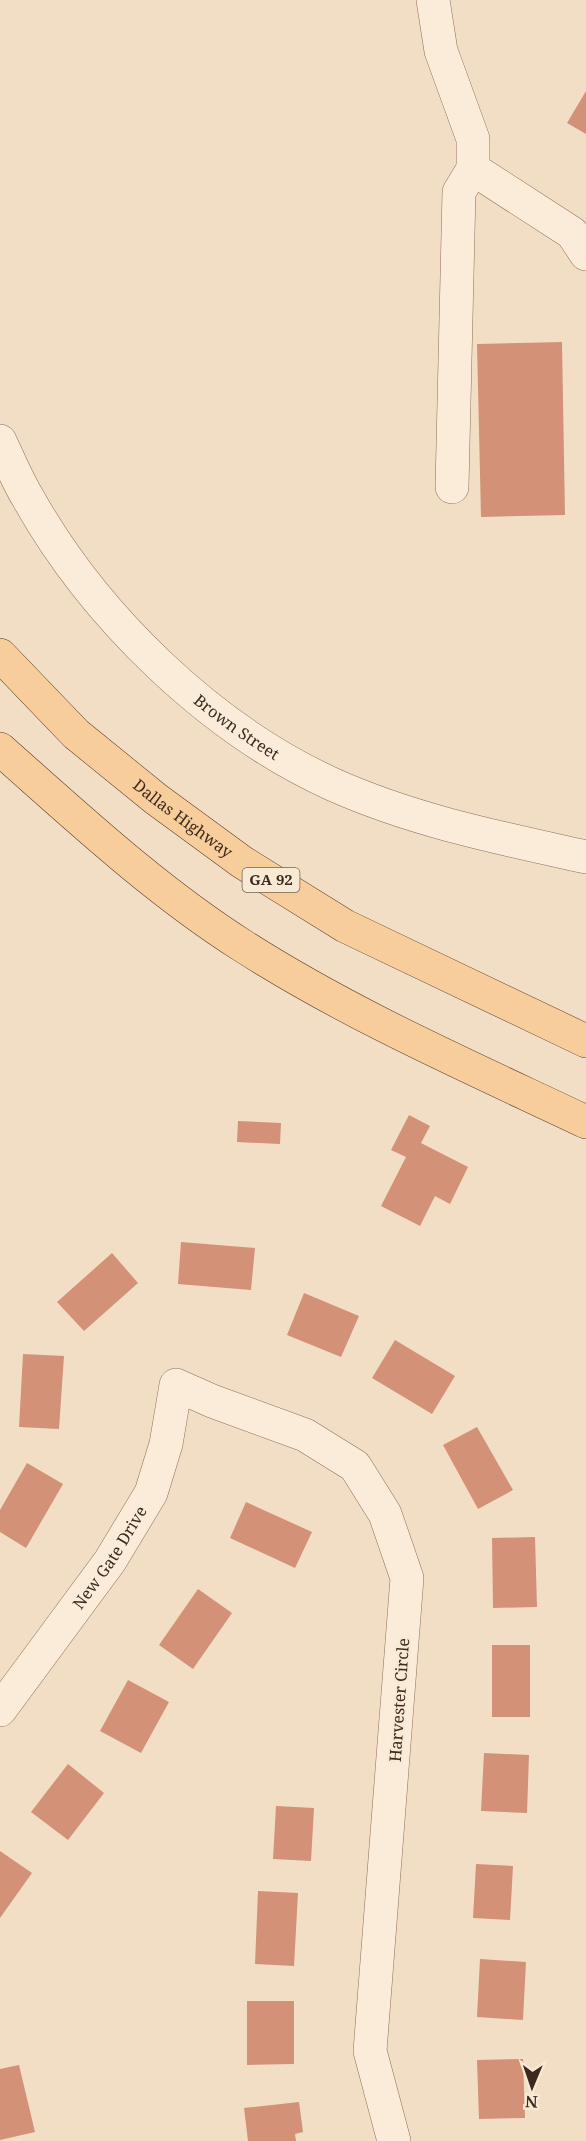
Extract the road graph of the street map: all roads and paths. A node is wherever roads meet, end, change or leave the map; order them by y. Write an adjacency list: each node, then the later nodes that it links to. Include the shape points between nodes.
1 (433, 0): 2 (street, via 441,51 473,139)
2 (473, 170): 3 (street, via 572,233); 5 (street, via 459,192)
3 (586, 254)
4 (0, 441): 8 (street, Brown Street, via 27,497 78,575 159,663 241,732 334,785 390,807 448,827)
5 (452, 487)
6 (0, 655): 9 (main road, Dallas Highway / GA 92, via 76,734 242,862 345,926)
7 (0, 749): 10 (main road, via 155,883 243,946 448,1056)
8 (586, 857)
9 (586, 1041)
10 (586, 1122)
11 (176, 1385): 12 (street, New Gate Drive, via 166,1444 150,1492 110,1561); 13 (street, Harvester Circle, via 305,1435 355,1466 385,1514 407,1578 370,2051)
12 (0, 1710)
13 (394, 2141)

